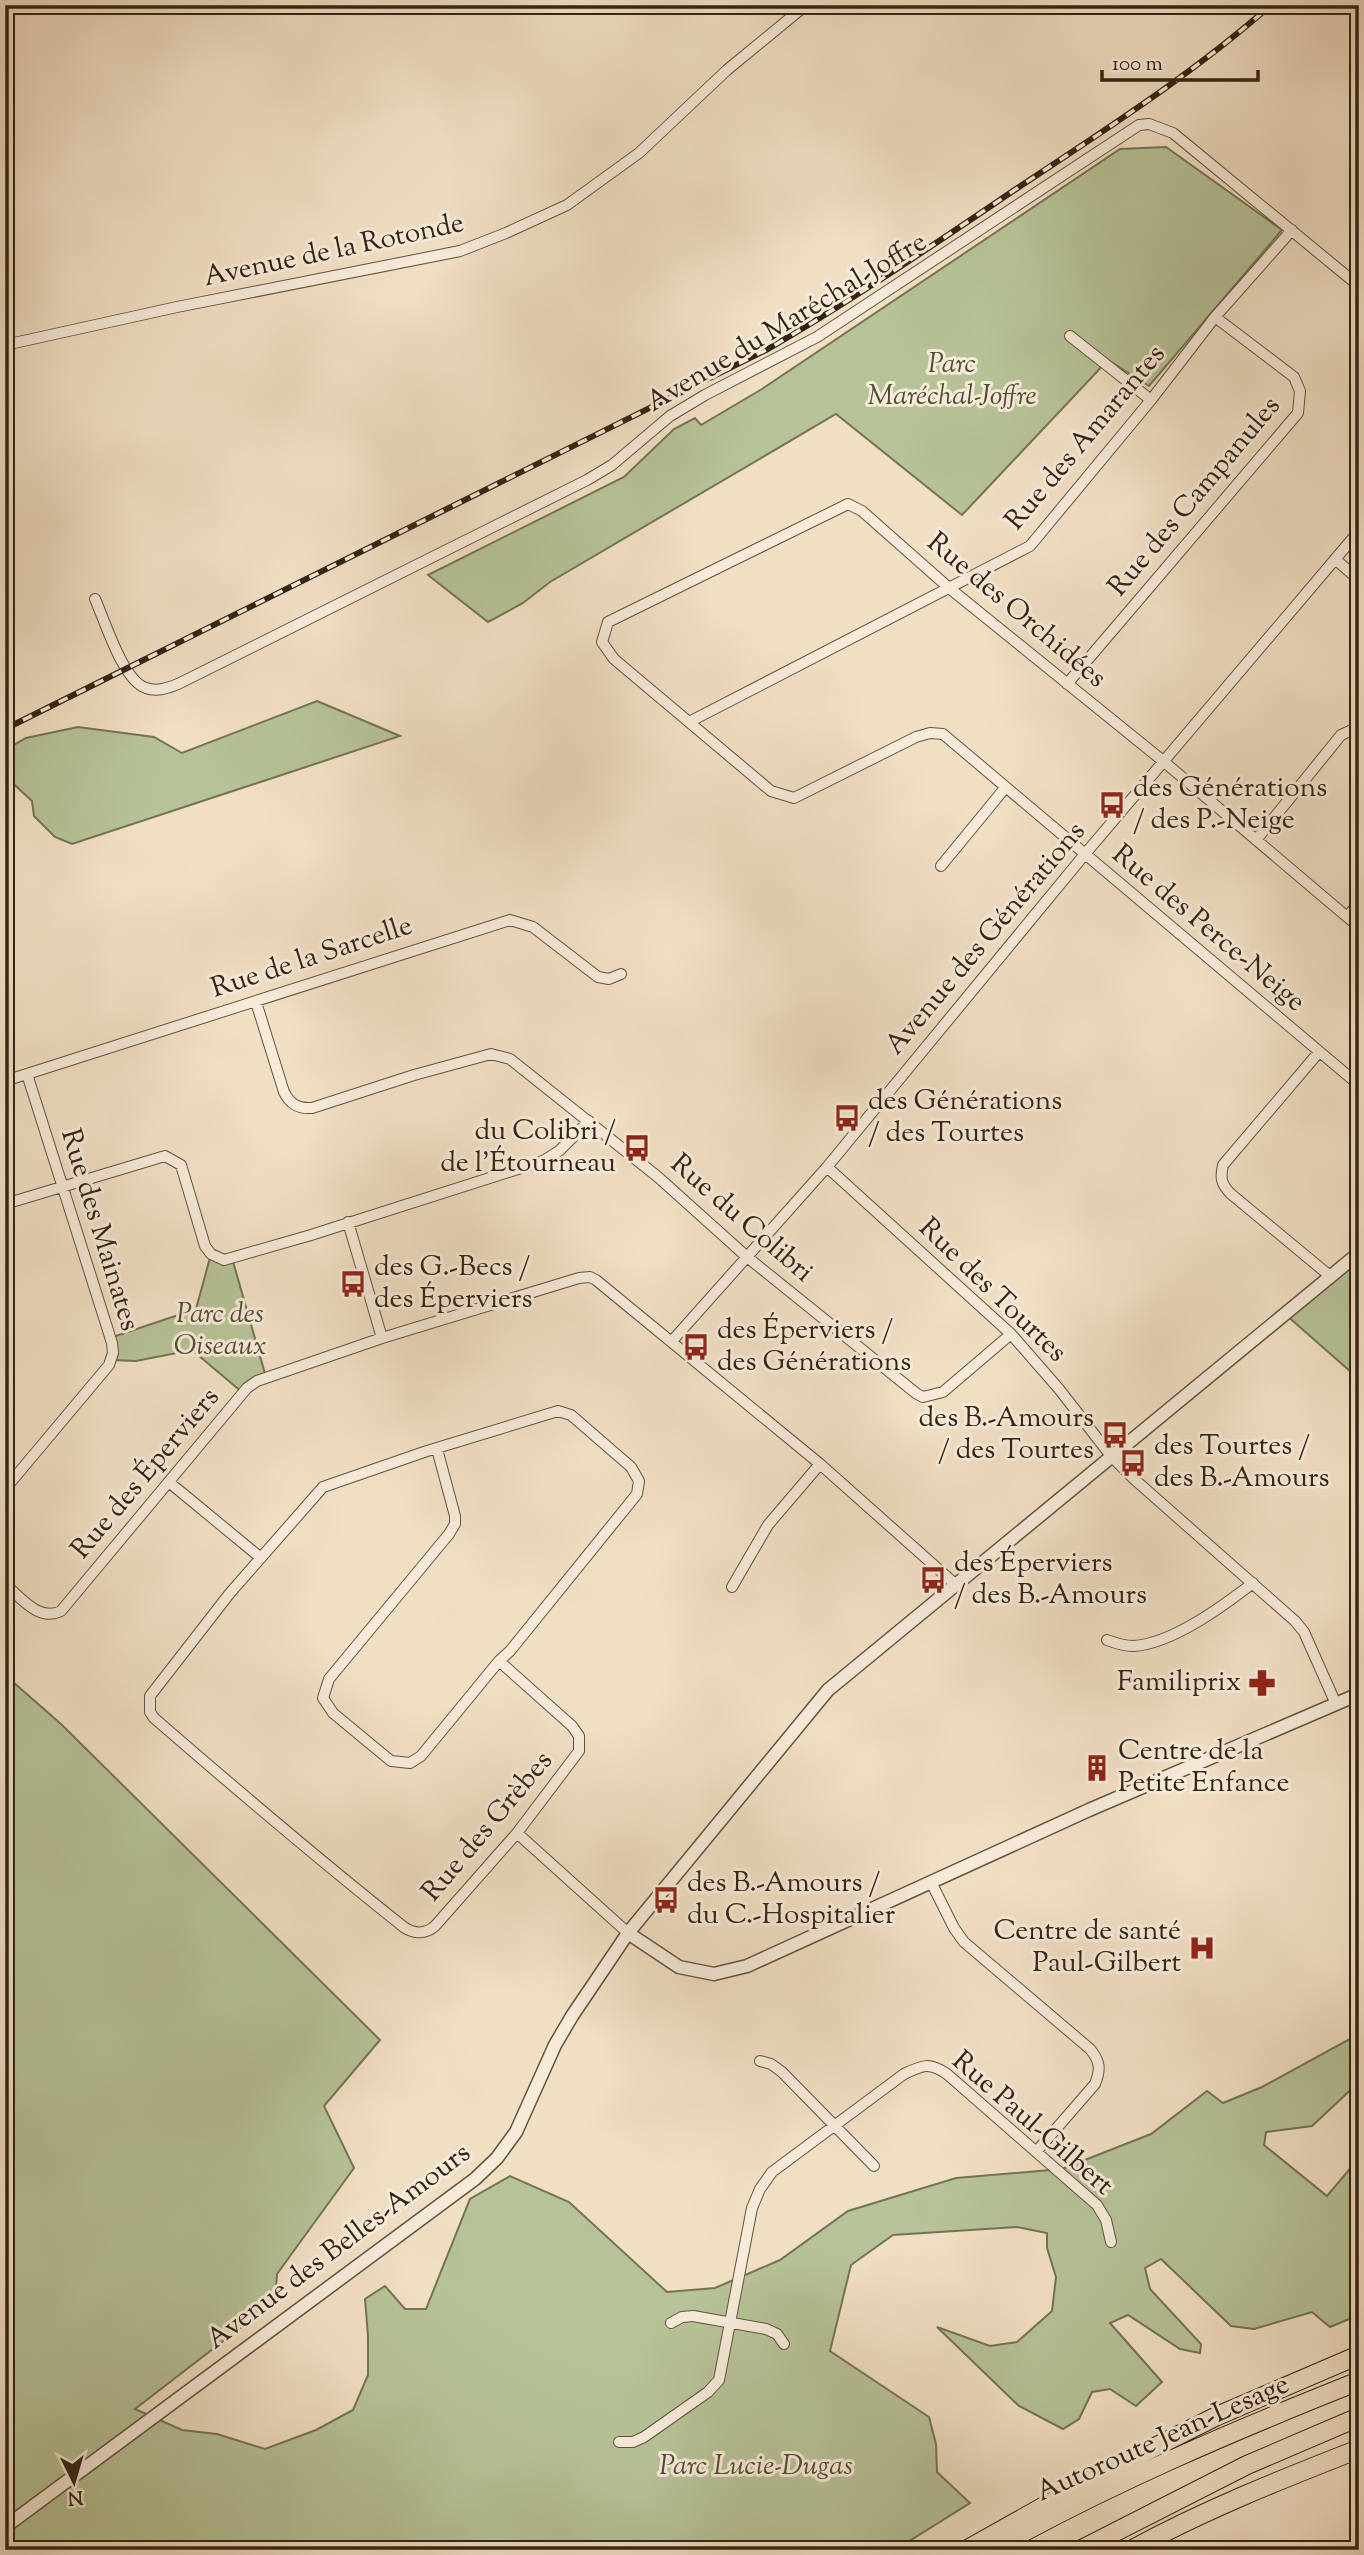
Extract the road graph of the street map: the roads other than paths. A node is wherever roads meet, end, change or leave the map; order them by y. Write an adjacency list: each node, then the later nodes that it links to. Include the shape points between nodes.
1 (806, 5): 6 (street, Avenue de la Rotonde, via 630,160 567,205 506,233 460,251)
2 (1292, 230): 3 (street, Avenue du Maréchal-Joffre); 4 (street, Rue des Amarantes); 12 (street, Avenue du Maréchal-Joffre, via 1173,133 1139,125 817,337 670,416 587,480 178,684 158,690 137,683 123,663)
3 (1359, 286)
4 (1215, 317): 7 (street, Rue des Amarantes); 14 (street, Rue des Campanules, via 1294,377 1300,391 1298,413)
5 (1070, 335): 7 (street)
6 (5, 345)
7 (1152, 400): 11 (street, Rue des Amarantes, via 1030,546)
8 (1359, 531): 9 (street, Avenue des Générations)
9 (1335, 559): 10 (street); 17 (street, Avenue des Générations)
10 (1359, 580)
11 (948, 587): 13 (street, Rue des Orchidées, via 862,511 848,504); 14 (street, Rue des Orchidées); 15 (street, Rue des Amarantes)
12 (95, 599)
13 (608, 622): 15 (street, Rue des Perce-Neige, via 602,642 614,659)
14 (1067, 684): 17 (street, Rue des Orchidées)
15 (689, 722): 18 (street, Rue des Perce-Neige, via 771,791 794,798 930,733 943,734)
16 (1359, 730): 19 (street, via 1341,735)
17 (1163, 761): 19 (street, Rue des Orchidées); 20 (street, Avenue des Générations)
18 (1005, 788): 20 (street, Rue des Perce-Neige); 21 (street)
19 (1256, 840): 23 (street, Rue des Orchidées)
20 (1085, 854): 27 (street, Rue des Perce-Neige); 32 (street, Avenue des Générations)
21 (941, 866)
22 (1359, 903): 23 (street)
23 (1347, 917): 24 (street, Rue des Orchidées)
24 (1359, 927)
25 (621, 974): 26 (street, Rue de la Sarcelle, via 598,977 533,927 510,920)
26 (256, 1002): 28 (street, Rue de la Sarcelle); 31 (street, Rue du Colibri, via 284,1092 298,1108 312,1108 491,1054 510,1059)
27 (1319, 1052): 30 (street, Rue des Perce-Neige); 38 (street, via 1223,1165 1220,1177 1231,1194)
28 (27, 1074): 29 (street, Rue de la Sarcelle); 33 (street, Rue des Mainates)
29 (5, 1081)
30 (1359, 1085)
31 (589, 1121): 35 (street, via 543,1161); 37 (street, Rue du Colibri)
32 (827, 1167): 37 (street, Avenue des Générations); 39 (street, Rue des Tourtes)
33 (62, 1187): 34 (street); 35 (street, via 160,1157 171,1158 181,1165 205,1246 224,1260); 46 (street, Rue des Mainates, via 111,1343 112,1360)
34 (5, 1205)
35 (348, 1222): 40 (street)
36 (1359, 1253): 38 (street, Avenue des Belles-Amours)
37 (747, 1257): 39 (street, Rue du Colibri, via 923,1397 943,1392); 41 (street, Avenue des Générations)
38 (1330, 1276): 43 (street, Avenue des Belles-Amours)
39 (1011, 1334): 43 (street, Rue des Tourtes)
40 (382, 1338): 41 (street, Rue des Éperviers, via 590,1277); 45 (street, Rue des Éperviers, via 250,1385)
41 (672, 1341): 44 (street, Rue des Éperviers)
42 (437, 1449): 47 (street, Rue des Grèbes, via 323,1487); 53 (street, Rue des Grèbes, via 558,1411 571,1415 631,1466 639,1481 637,1494); 53 (street, via 455,1524 329,1679 323,1698 333,1713 391,1760 410,1763 421,1756)
43 (1111, 1456): 48 (street, Rue des Tourtes); 50 (street, Avenue des Belles-Amours)
44 (820, 1464): 50 (street, Rue des Éperviers); 51 (street, via 768,1525)
45 (170, 1483): 47 (street); 49 (street, Rue des Éperviers, via 61,1611 37,1612)
46 (5, 1489)
47 (261, 1558): 56 (street, Rue des Grèbes, via 150,1696 154,1718 412,1932 435,1926)
48 (1253, 1583): 52 (street, via 1207,1617 1160,1638 1135,1646); 55 (street, Rue des Tourtes, via 1304,1632)
49 (5, 1584)
50 (955, 1584): 58 (street, Avenue des Belles-Amours, via 828,1690)
51 (732, 1587)
52 (1107, 1640)
53 (499, 1661): 56 (street, Rue des Grèbes, via 572,1726 580,1742 575,1757)
54 (1359, 1693): 55 (street)
55 (1336, 1704): 57 (street, via 1089,1810)
56 (517, 1833): 58 (street)
57 (932, 1884): 58 (street, via 747,1966 714,1974 678,1967); 61 (street, via 964,1942 1098,2059 1100,2072 1095,2084)
58 (628, 1933): 72 (street, Avenue des Belles-Amours, via 555,2045 516,2132 497,2158)
59 (760, 2061): 60 (street, via 782,2072)
60 (834, 2126): 61 (street, Rue Paul-Gilbert, via 904,2074 934,2066); 62 (street); 65 (street, Rue Paul-Gilbert, via 772,2172 760,2189 752,2208)
61 (1036, 2152): 63 (street, Rue Paul-Gilbert, via 1097,2205)
62 (874, 2166)
63 (1111, 2242)
64 (671, 2323): 65 (street, via 693,2316)
65 (731, 2323): 66 (street, via 766,2329); 70 (street, Rue Paul-Gilbert, via 719,2380 644,2437)
66 (784, 2344)
67 (1359, 2355): 73 (highway, via 1217,2416)
68 (1359, 2381): 74 (highway, Autoroute Jean-Lesage, via 1177,2457)
69 (1359, 2417): 75 (highway, Autoroute Jean-Lesage, via 1247,2465)
70 (619, 2442)
71 (1359, 2449): 76 (highway, via 1276,2481)
72 (5, 2527)
73 (966, 2550)
74 (991, 2550)
75 (1080, 2550)
76 (1131, 2550)

